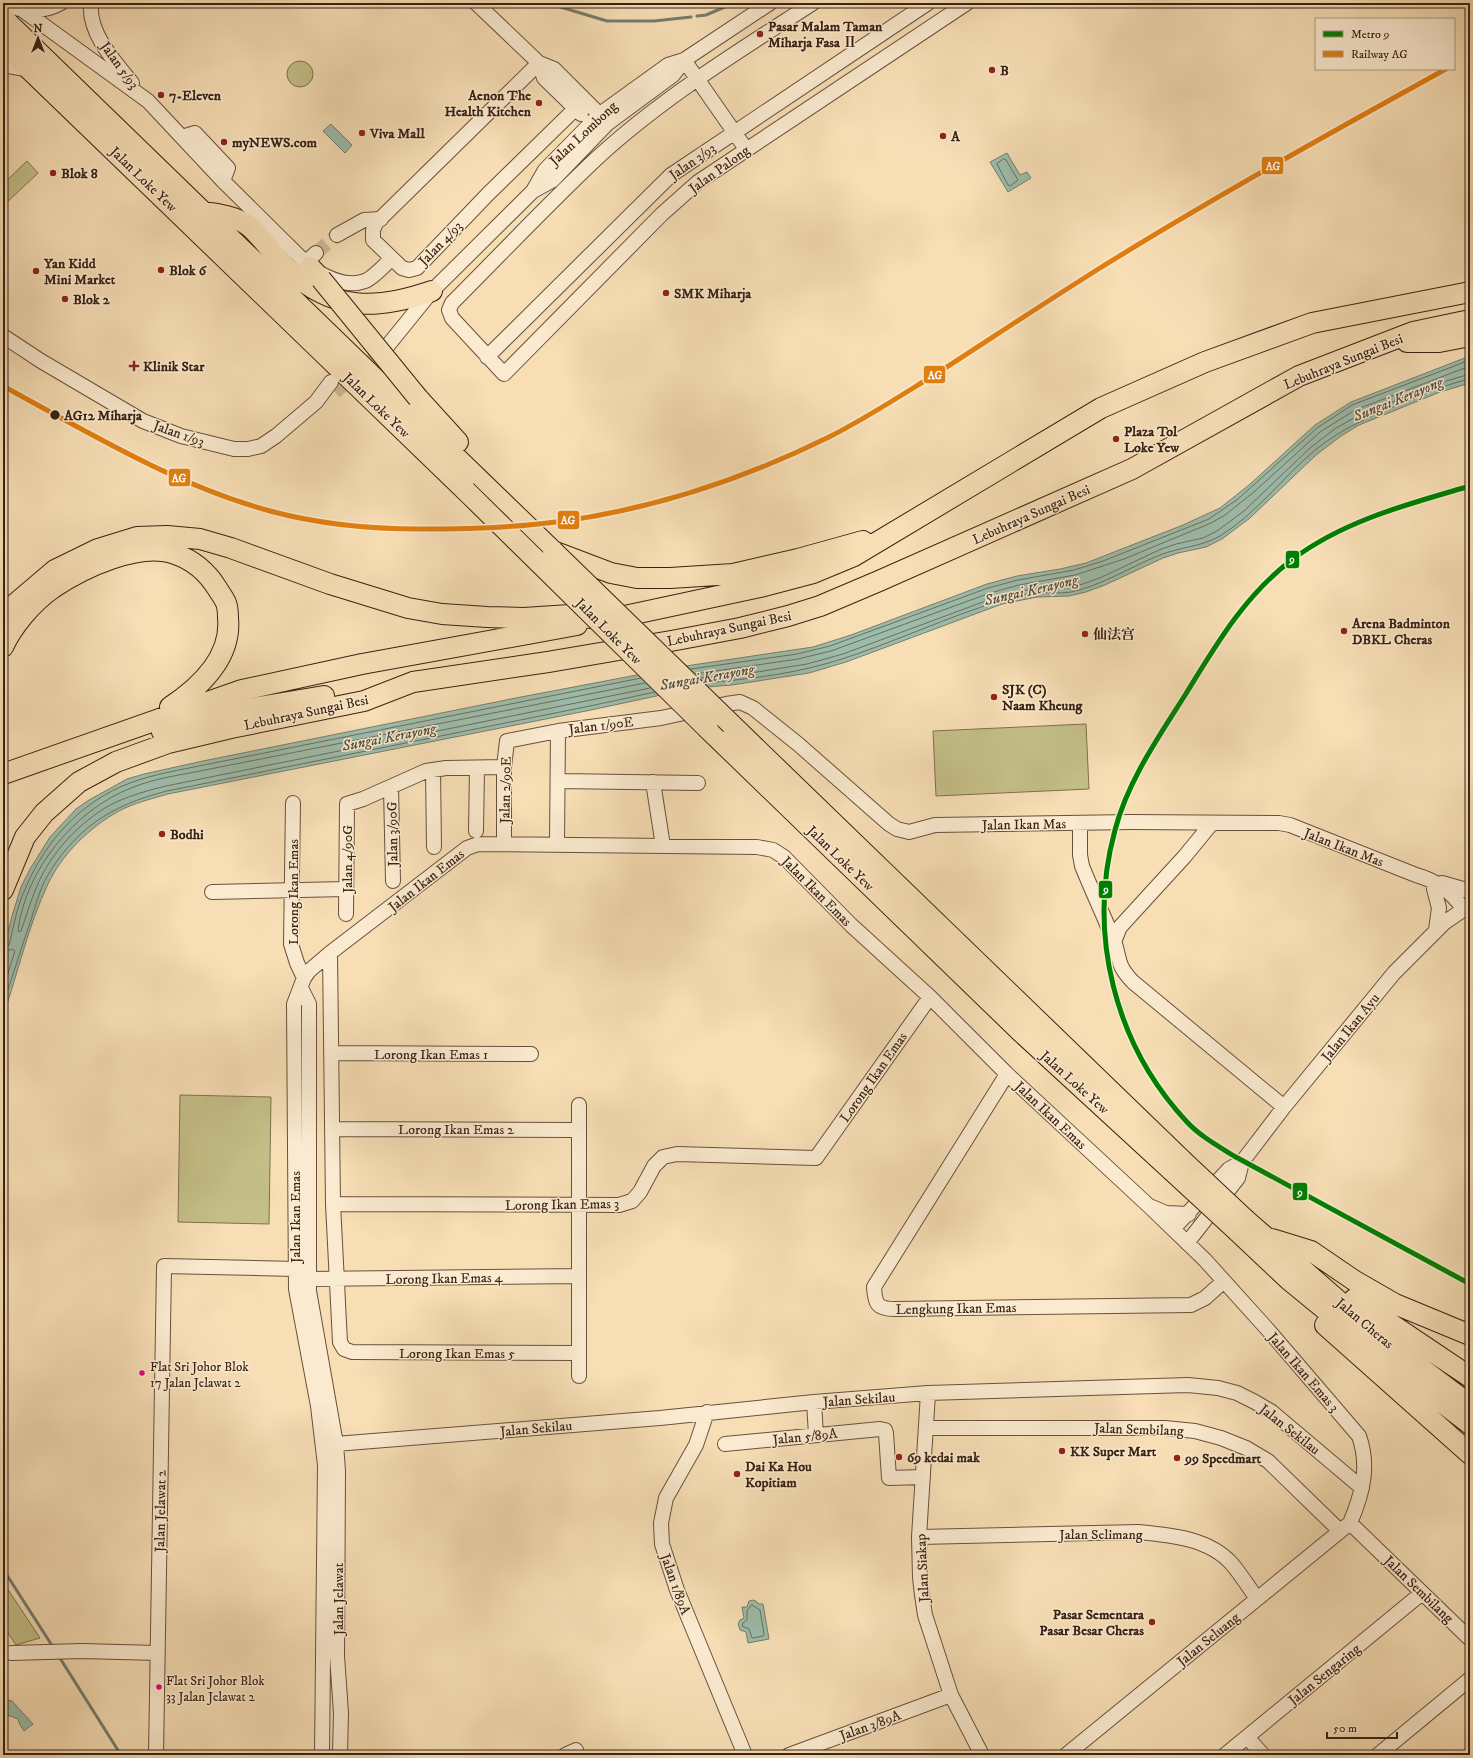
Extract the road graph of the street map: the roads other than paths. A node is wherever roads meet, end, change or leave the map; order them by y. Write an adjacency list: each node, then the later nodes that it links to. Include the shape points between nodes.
1 (61, 3): 9 (street, via 53,8)
2 (91, 3): 16 (street, Jalan 5/93, via 93,21 102,44)
3 (476, 3): 12 (street)
4 (770, 3): 11 (street, Jalan Lombong)
5 (813, 3): 15 (street)
6 (928, 3): 19 (street, Jalan 3/93)
7 (966, 3): 20 (street, Jalan Palong)
8 (4, 8): 9 (street); 21 (highway, Jalan Loke Yew)
9 (24, 11): 16 (street)
10 (3, 44): 14 (highway, Jalan Loke Yew)
11 (684, 60): 15 (street); 18 (street, Jalan Lombong, via 674,75)
12 (538, 63): 17 (street, via 544,78); 18 (street, via 554,69); 22 (street, Jalan 4/93)
13 (3, 65): 14 (street)
14 (31, 70): 88 (highway, Jalan Loke Yew, bridge, via 1022,1033)
15 (697, 79): 19 (street); 35 (street, via 598,158 452,303 449,310 452,318)
16 (148, 101): 25 (street, via 223,181)
17 (576, 108): 18 (street); 24 (street, Jalan 4/93, via 417,268 402,268)
18 (599, 123): 27 (street, Jalan Lombong, via 553,180 533,191)
19 (734, 132): 20 (street); 35 (street, Jalan 3/93, via 660,184)
20 (746, 150): 35 (street, Jalan Palong, via 698,182 662,214 504,374)
21 (202, 212): 27 (highway, via 228,216 249,226 306,285 334,299 351,303 388,303); 37 (highway, Jalan Loke Yew)
22 (381, 219): 23 (street, via 364,220); 24 (street, Jalan 4/93, via 373,230 373,240)
23 (337, 235)
24 (392, 259): 25 (street, via 366,281 348,283 334,280)
25 (313, 265): 37 (highway, bridge, via 418,398 465,449)
26 (1470, 284): 29 (highway)
27 (432, 291): 34 (street, Jalan Lombong, via 402,327)
28 (1470, 292): 29 (highway)
29 (1414, 303): 38 (highway, via 1312,323 1206,362 1101,408)
30 (1470, 320): 33 (highway, Lebuhraya Sungai Besi, via 1413,332)
31 (3, 336): 36 (street, Jalan 1/93, via 143,421 182,436 234,449 261,446)
32 (1470, 336): 33 (highway, via 1439,342)
33 (1385, 342): 43 (highway, Lebuhraya Sungai Besi, via 1299,376 1132,468 820,606 740,628 548,662)
34 (380, 345)
35 (487, 357)
36 (333, 387)
37 (491, 490): 39 (highway, Jalan Loke Yew)
38 (896, 532): 39 (highway, via 733,574 670,578 636,578 611,573); 41 (highway, via 854,556 813,573)
39 (553, 551): 88 (highway, Jalan Loke Yew, bridge)
40 (3, 614): 41 (highway, via 55,570 98,549 137,538 167,536 200,539 231,548 330,584 408,608 442,614 487,617 570,615)
41 (606, 620): 45 (highway, via 362,664 242,690)
42 (3, 647): 45 (highway, via 28,611 53,588 86,569 121,555 150,551 175,554 197,565 211,578 226,604 229,628 224,650 212,671 190,694)
43 (413, 682): 47 (highway, via 230,712); 67 (highway, Lebuhraya Sungai Besi, via 364,701 168,743 116,762 78,782 44,813 25,837)
44 (670, 715): 46 (street, Jalan 1/90E); 58 (street, Jalan Ikan Mas, via 740,702 753,708 897,829 909,832 935,825)
45 (145, 723): 47 (highway)
46 (558, 731): 48 (street, Jalan 2/90E, via 507,741); 52 (street, Jalan 1/90E)
47 (48, 764): 51 (highway); 55 (highway)
48 (504, 767): 49 (street); 61 (street, Jalan 2/90E)
49 (477, 768): 50 (street); 60 (street)
50 (433, 770): 56 (street); 64 (street)
51 (3, 774)
52 (558, 781): 53 (street); 62 (street, Jalan 1/90E)
53 (653, 782): 54 (street); 63 (street)
54 (698, 783)
55 (3, 786)
56 (391, 787): 65 (street, Jalan 3/90G); 68 (street, Jalan 4/90G, via 347,804)
57 (293, 803): 69 (street, Lorong Ikan Emas)
58 (1080, 823): 59 (street, Jalan Ikan Mas); 75 (street, via 1082,866)
59 (1212, 823): 66 (street, Jalan Ikan Mas, via 1290,825); 75 (street, via 1120,927)
60 (476, 831)
61 (504, 844): 62 (street, Jalan Ikan Emas); 76 (street, Jalan Ikan Emas, via 478,844 469,847)
62 (557, 844): 63 (street, Jalan Ikan Emas)
63 (663, 846): 78 (street, Jalan Ikan Emas, via 757,847 773,850 784,857 851,925)
64 (434, 847)
65 (393, 881)
66 (1432, 884): 70 (street); 72 (street, Jalan Ikan Mas, via 1441,885); 74 (street, via 1440,908)
67 (3, 890)
68 (346, 890): 69 (street); 73 (street, Jalan 4/90G)
69 (291, 891): 71 (street); 77 (street, Lorong Ikan Emas, via 291,944)
70 (1470, 891)
71 (212, 892)
72 (1464, 908): 74 (street, Jalan Ikan Ayu)
73 (346, 914)
74 (1436, 930): 83 (street, Jalan Ikan Ayu, via 1394,973)
75 (1114, 942): 83 (street, via 1121,966 1133,982)
76 (330, 953): 77 (street, Jalan Ikan Emas, via 310,971); 79 (street)
77 (303, 983): 99 (street, Jalan Ikan Emas, via 294,1004); 101 (street, Jalan Ikan Emas, via 309,1004)
78 (930, 997): 81 (street, Jalan Ikan Emas); 86 (street, Lorong Ikan Emas)
79 (332, 1053): 80 (street, Lorong Ikan Emas 1); 84 (street)
80 (531, 1054)
81 (1007, 1074): 91 (street, Jalan Ikan Emas); 104 (street, Lengkung Ikan Emas, via 874,1287 875,1300 880,1306 895,1309 1191,1305 1206,1298)
82 (579, 1106): 85 (street)
83 (1284, 1108): 87 (street, Jalan Ikan Ayu)
84 (332, 1129): 85 (street, Lorong Ikan Emas 2); 89 (street)
85 (579, 1130): 90 (street)
86 (816, 1158): 90 (street, Lorong Ikan Emas 3, via 677,1154 663,1157 654,1166 632,1201 619,1205)
87 (1242, 1162): 92 (street, Jalan Ikan Ayu, via 1229,1169); 93 (street, Jalan Ikan Ayu, via 1238,1178)
88 (1177, 1165): 94 (highway, Jalan Loke Yew, bridge)
89 (333, 1204): 90 (street, Lorong Ikan Emas 3); 102 (street)
90 (579, 1206): 100 (street)
91 (1149, 1206): 92 (street, via 1166,1213); 95 (street, Jalan Ikan Emas)
92 (1189, 1214): 95 (street, Jalan Ikan Ayu)
93 (1201, 1225): 97 (street, Jalan Ikan Ayu); 98 (street, via 1199,1238)
94 (1242, 1226): 96 (highway, Jalan Loke Yew); 103 (highway, Jalan Loke Yew)
95 (1173, 1229): 97 (street, Jalan Ikan Emas)
96 (1264, 1236): 105 (highway, via 1311,1251 1395,1304); 108 (highway, via 1305,1261 1377,1315); 111 (highway, Jalan Cheras, via 1380,1337)
97 (1187, 1243): 98 (street, Jalan Ikan Emas 3)
98 (1205, 1260): 104 (street, Jalan Ikan Emas 3)
99 (295, 1268): 101 (street); 116 (street, Jalan Ikan Emas, via 296,1289); 126 (street, Jalan Jelawat 2, via 164,1266)
100 (579, 1276): 102 (street, Lorong Ikan Emas 4); 106 (street)
101 (309, 1279): 102 (street, Lorong Ikan Emas 4); 116 (street, Jalan Ikan Emas)
102 (336, 1280): 106 (street, Lorong Ikan Emas 5, via 340,1342 344,1349 352,1352)
103 (1289, 1280): 113 (highway, Jalan Cheras); 118 (highway, via 1303,1303 1349,1348)
104 (1224, 1281): 120 (street, Jalan Ikan Emas 3, via 1360,1436 1365,1457)
105 (1470, 1335)
106 (579, 1353): 107 (street)
107 (579, 1376)
108 (1470, 1377)
109 (928, 1393): 110 (street, Jalan Sekilau); 114 (street, Jalan Siakap); 120 (street, Jalan Sekilau, via 1188,1385 1218,1388 1237,1393 1272,1412)
110 (814, 1402): 112 (street, Jalan Sekilau); 115 (street)
111 (1470, 1405)
112 (707, 1412): 116 (street, Jalan Sekilau, via 660,1418); 134 (street, Jalan 1/89A, via 696,1445 666,1498 661,1523 662,1544 677,1590)
113 (1470, 1424)
114 (927, 1428): 119 (street, Jalan Siakap); 121 (street, Jalan Sembilang, via 1158,1428 1195,1431 1246,1448 1268,1461)
115 (816, 1435): 117 (street, Jalan 5/89A); 119 (street, Jalan 5/89A, via 885,1430 889,1478)
116 (330, 1444): 132 (street, Jalan Jelawat, via 325,1471); 133 (street, Jalan Jelawat, via 338,1471)
117 (725, 1444)
118 (1470, 1454)
119 (924, 1477): 122 (street, Jalan Siakap)
120 (1362, 1488): 121 (street, Jalan Ikan Emas 3)
121 (1345, 1527): 123 (street, Jalan Sembilang); 124 (street, Jalan Seluang)
122 (919, 1537): 124 (street, Jalan Selimang, via 1138,1532 1168,1535 1191,1540 1218,1553 1231,1563); 129 (street, Jalan Siakap, via 924,1608)
123 (1422, 1593): 125 (street, Jalan Sembilang); 130 (street, Jalan Sengaring)
124 (1258, 1599): 137 (street, Jalan Seluang)
125 (1470, 1639)
126 (157, 1653): 127 (street, via 82,1651); 131 (street, Jalan Jelawat 2)
127 (11, 1654)
128 (1470, 1679): 140 (street)
129 (951, 1695): 135 (street, Jalan 3/89A); 136 (street, Jalan Siakap)
130 (1247, 1737): 138 (street, Jalan Sengaring); 139 (street)
131 (156, 1755)
132 (322, 1755)
133 (340, 1755)
134 (745, 1755)
135 (789, 1755)
136 (982, 1755)
137 (1066, 1755)
138 (1225, 1755)
139 (1263, 1755)
140 (1378, 1755)

